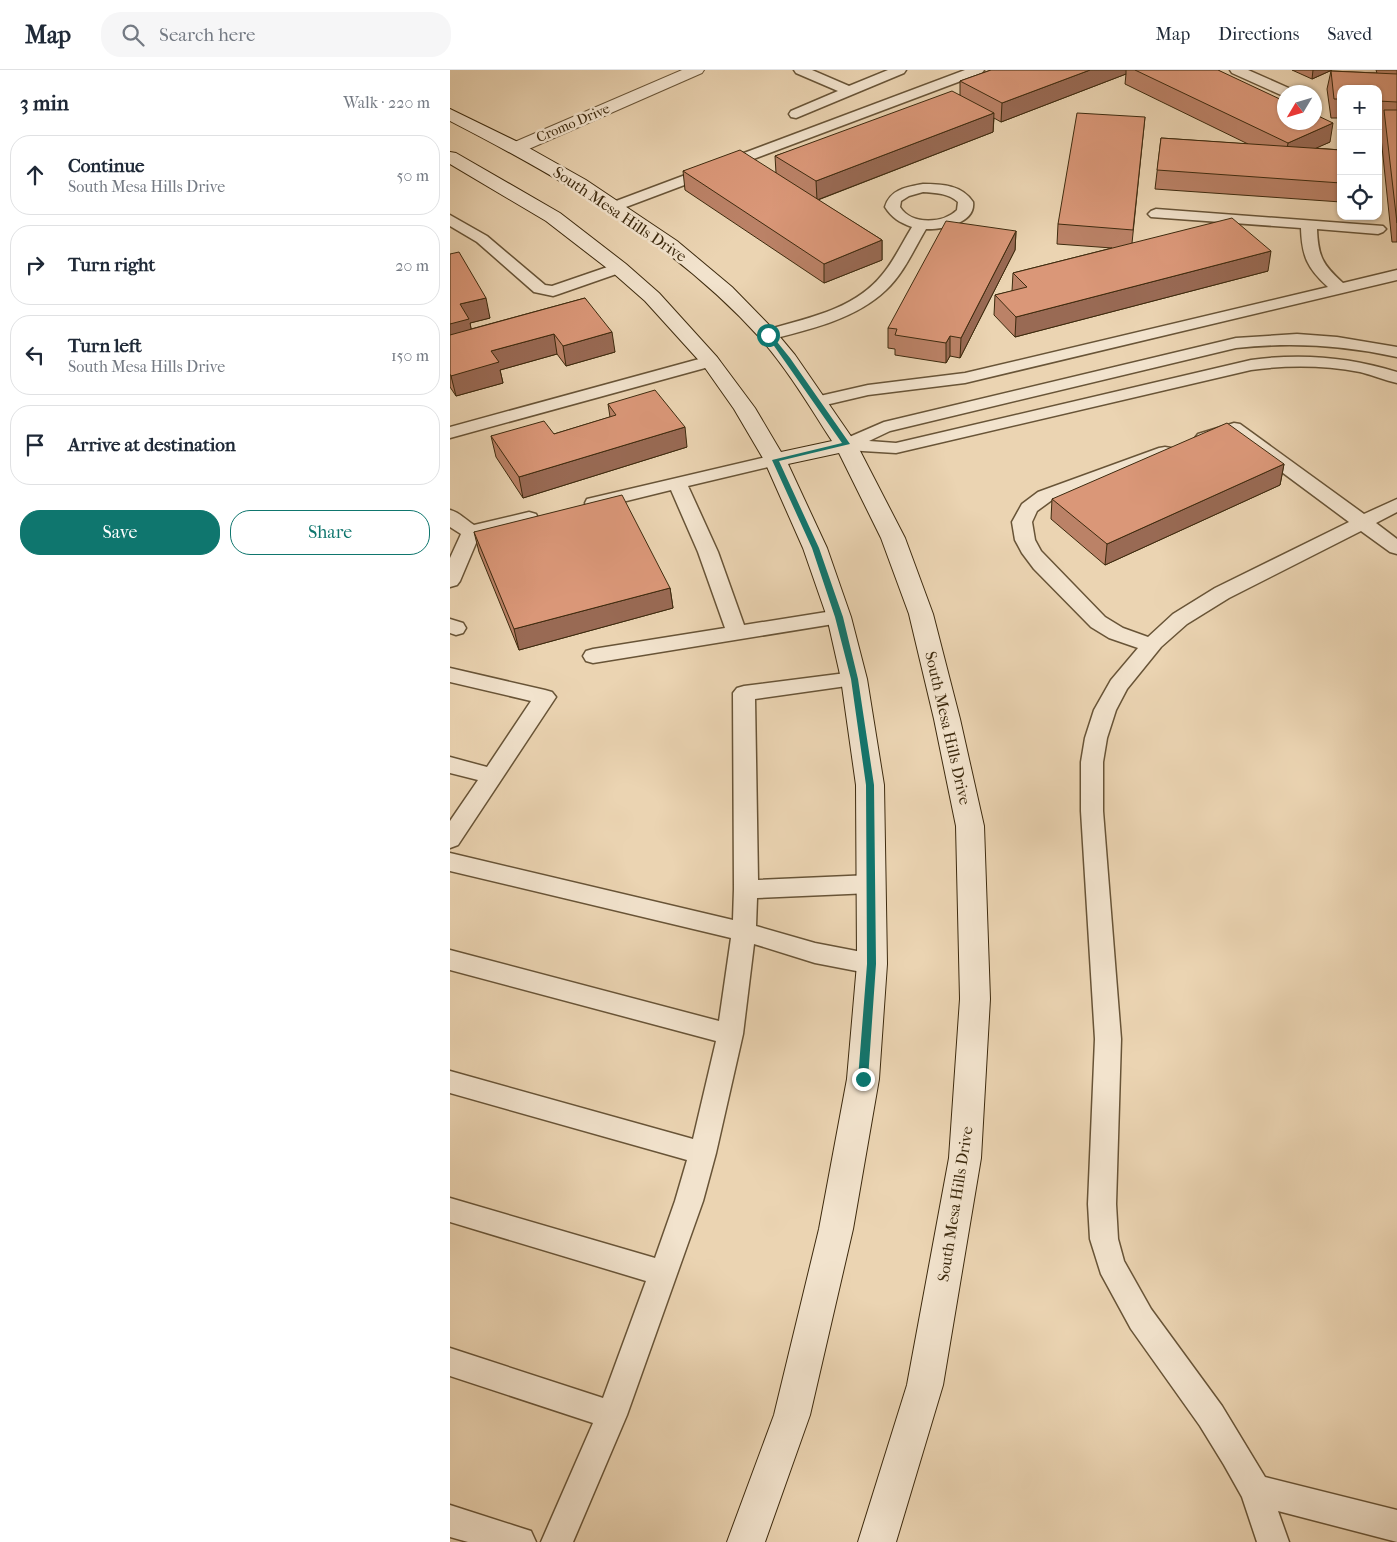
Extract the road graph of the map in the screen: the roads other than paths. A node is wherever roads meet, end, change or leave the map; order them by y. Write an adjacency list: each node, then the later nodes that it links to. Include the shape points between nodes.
1 (696, 70): 10 (street, Cromo Drive)
2 (801, 70): 7 (lane)
3 (898, 70): 7 (lane)
4 (978, 70): 14 (lane)
5 (1237, 70): 6 (lane)
6 (1277, 88)
7 (849, 91): 9 (lane)
8 (450, 114): 10 (street, South Mesa Hills Drive)
9 (796, 114)
10 (516, 148): 12 (street, Cromo Drive); 14 (street, South Mesa Hills Drive, via 580,184)
11 (450, 157): 12 (street)
12 (483, 162): 13 (street, Cromo Drive); 20 (street)
13 (450, 176)
14 (613, 207): 23 (street, South Mesa Hills Drive, via 670,245 725,290)
15 (1156, 214): 18 (lane)
16 (450, 220): 20 (lane, via 482,239 540,289 553,291)
17 (921, 224): 23 (lane, via 882,285 870,296 828,316)
18 (1309, 224): 19 (lane); 22 (lane, via 1312,260)
19 (1378, 229)
20 (619, 268): 25 (street, via 652,297)
21 (1397, 275): 22 (lane)
22 (1340, 289): 27 (lane, via 964,378 868,390)
23 (768, 335): 27 (street, South Mesa Hills Drive)
24 (1397, 352): 29 (lane, via 1313,338 1236,344 884,427)
25 (710, 361): 28 (lane); 30 (street, via 744,408)
26 (1397, 378): 29 (lane, via 1342,364 1275,361 896,448)
27 (817, 402): 29 (street, South Mesa Hills Drive)
28 (450, 433)
29 (846, 444): 30 (street); 68 (street, South Mesa Hills Drive, via 893,538 921,614 947,719 970,826 975,999 965,1158 925,1385)
30 (775, 460): 31 (lane); 40 (street, via 815,548)
31 (677, 484): 33 (lane); 41 (lane, via 708,552)
32 (1397, 505): 36 (lane)
33 (574, 508)
34 (546, 514): 37 (lane)
35 (450, 516): 37 (lane)
36 (1362, 522): 38 (lane); 42 (lane, via 1222,593 1180,619); 42 (lane, via 1234,428 1045,496 1030,508 1022,522 1025,540 1041,565 1098,622)
37 (471, 532): 39 (lane)
38 (1397, 548)
39 (450, 581)
40 (839, 617): 41 (lane); 45 (street)
41 (737, 633): 43 (lane)
42 (1151, 646): 62 (lane, via 1118,685 1105,710 1092,762 1092,811 1108,1039 1102,1204 1104,1238 1112,1265 1141,1319 1236,1454)
43 (593, 656)
44 (450, 675): 47 (lane, via 545,698)
45 (854, 679): 50 (street, via 870,785); 51 (lane, via 744,693)
46 (450, 765): 47 (lane)
47 (492, 776): 48 (lane)
48 (450, 839)
49 (450, 862): 52 (lane)
50 (871, 884): 51 (lane); 54 (street)
51 (746, 889): 52 (lane)
52 (744, 932): 54 (lane, via 815,953); 55 (lane)
53 (450, 960): 55 (lane)
54 (872, 964): 67 (street, via 863,1079 836,1229 792,1414)
55 (730, 1034): 57 (lane)
56 (450, 1082): 57 (lane)
57 (702, 1153): 59 (lane, via 689,1201)
58 (450, 1210): 59 (lane)
59 (662, 1273): 61 (lane)
60 (450, 1362): 61 (lane)
61 (612, 1415): 66 (lane)
62 (1255, 1490): 64 (lane); 69 (lane)
63 (450, 1521): 65 (lane)
64 (1397, 1526)
65 (520, 1542)
66 (557, 1542)
67 (746, 1542)
68 (877, 1542)
69 (1273, 1542)

